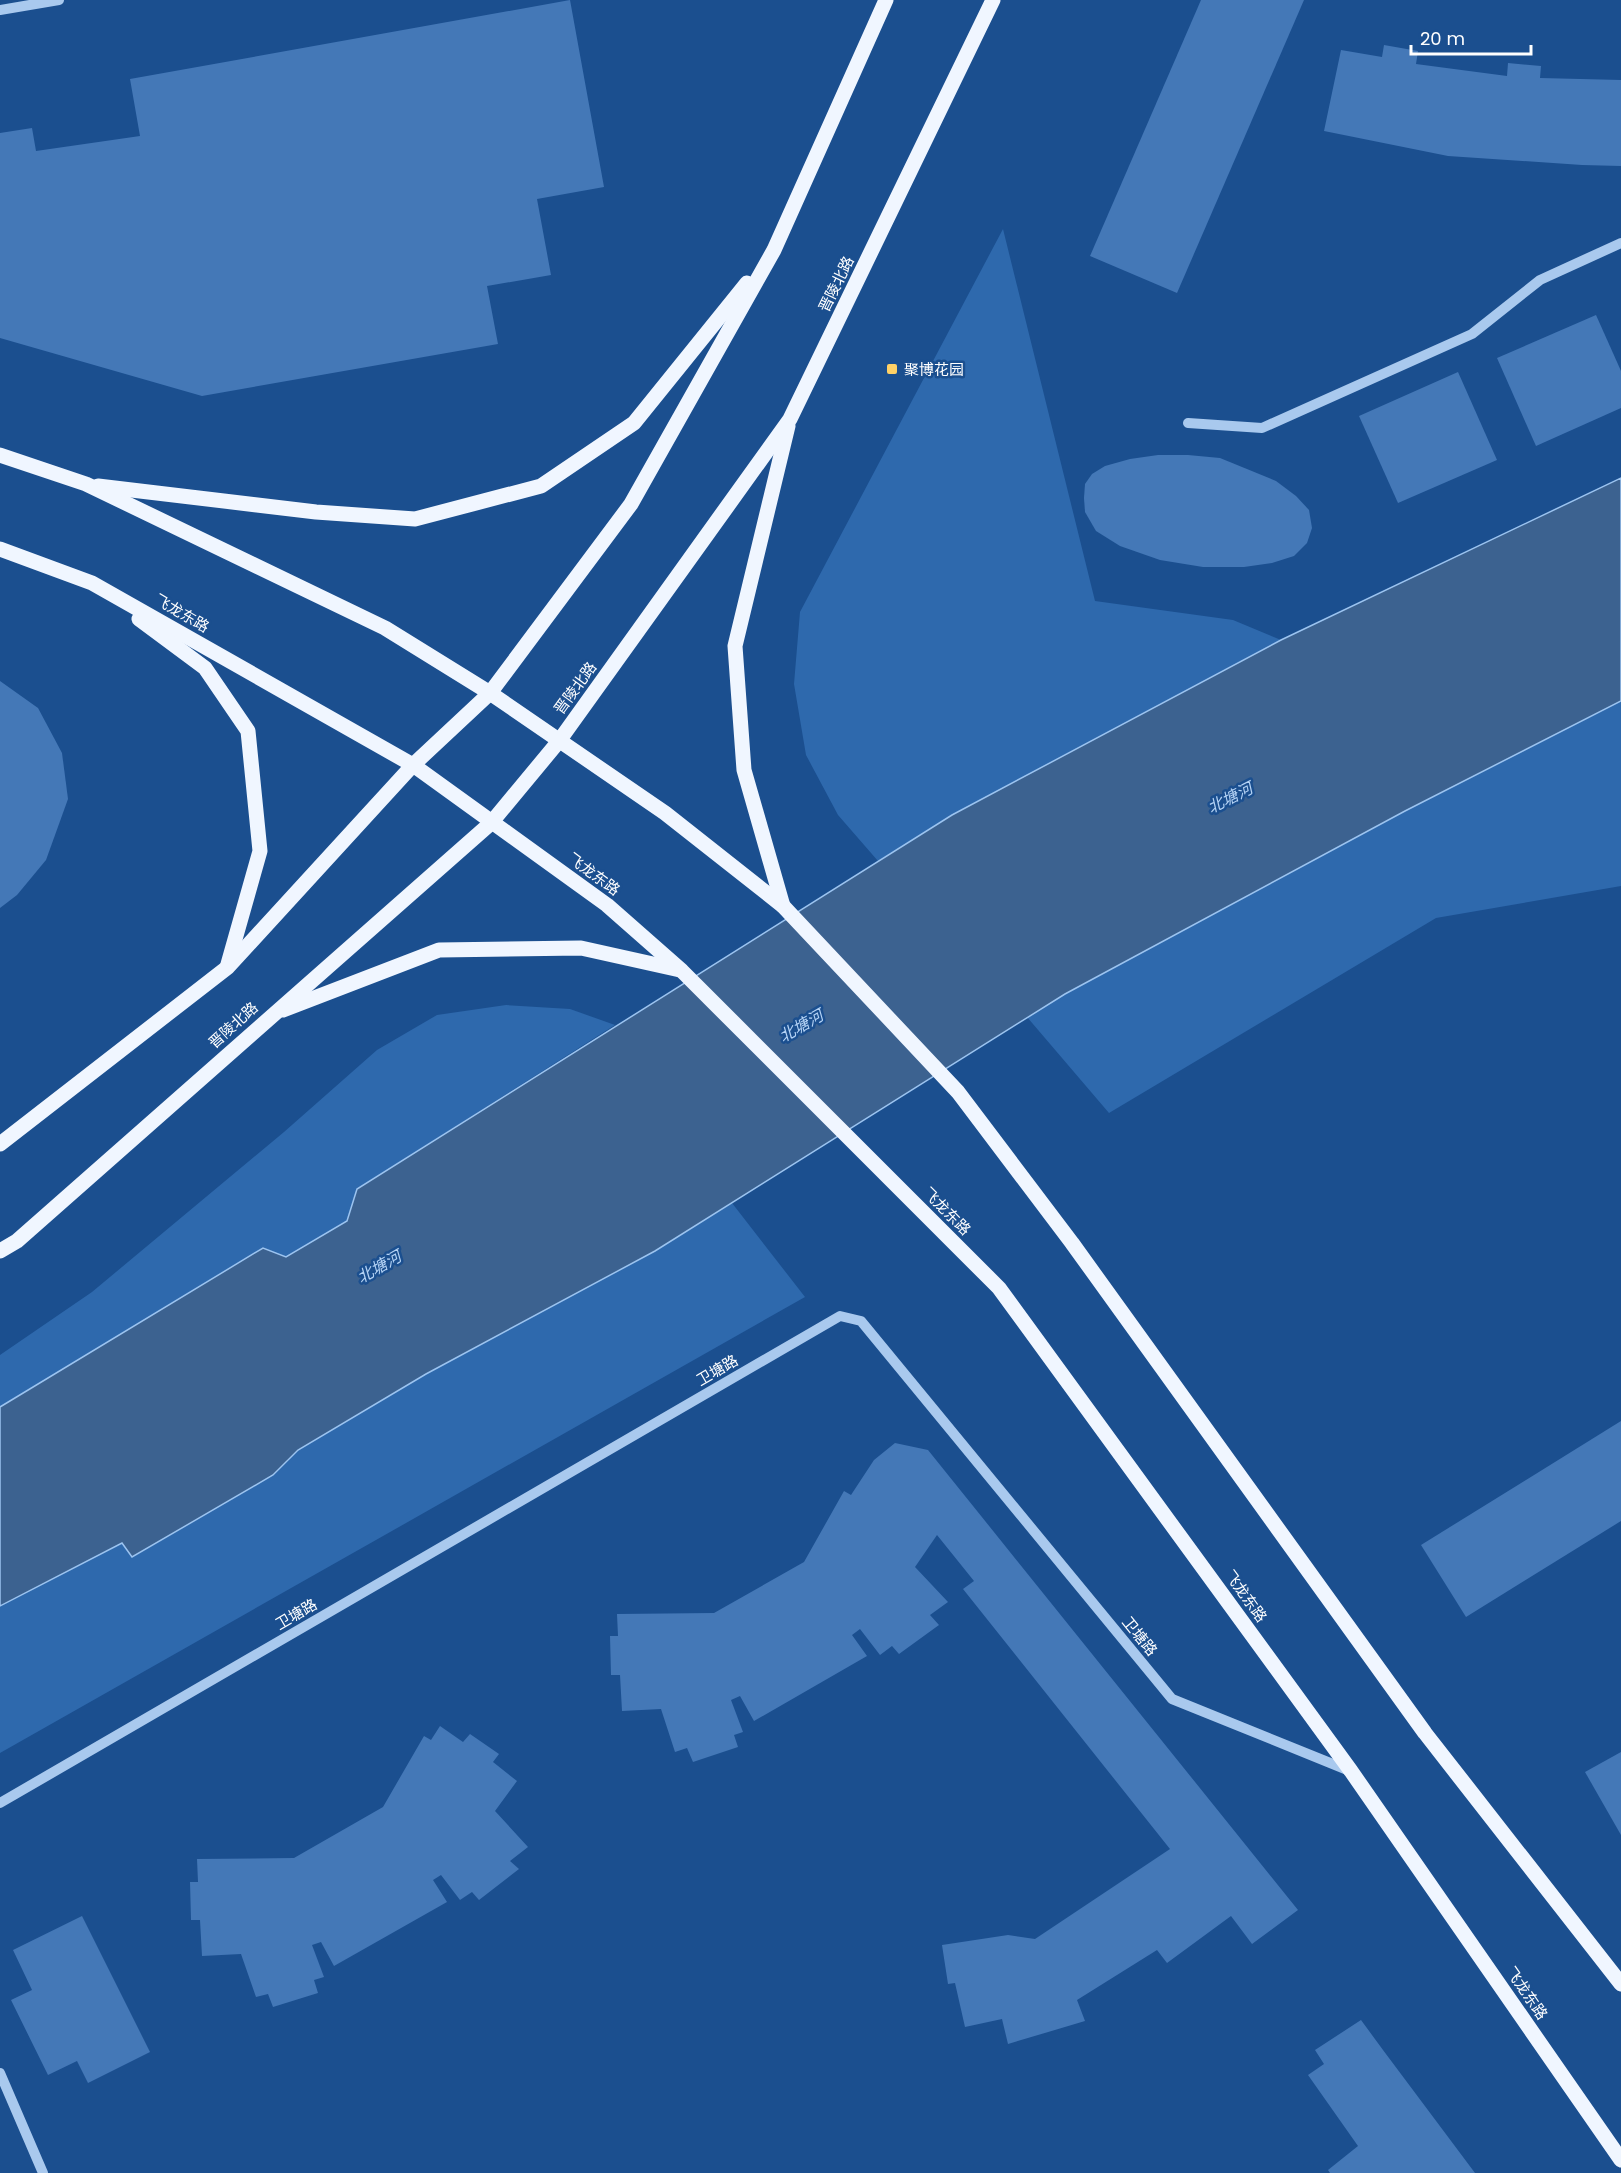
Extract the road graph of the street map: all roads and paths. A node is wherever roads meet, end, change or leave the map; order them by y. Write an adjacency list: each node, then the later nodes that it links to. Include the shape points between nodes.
1 (59, 0): 4 (street)
2 (886, 0): 6 (main road)
3 (993, 0): 7 (main road, 晋陵北路)
4 (0, 10)
5 (1621, 243): 8 (street, via 1540,280 1472,334 1262,428)
6 (774, 250): 10 (main road, via 634,423 541,486 415,519 315,512); 13 (main road, via 631,504)
7 (790, 419): 14 (main road, 晋陵北路); 17 (main road, via 735,646 744,770)
8 (1188, 423)
9 (0, 455): 10 (main road)
10 (86, 484): 13 (main road, via 385,628)
11 (0, 549): 12 (main road, 飞龙东路)
12 (92, 583): 15 (main road, 飞龙东路); 18 (main road, via 205,668 248,730 260,851)
13 (490, 693): 14 (main road); 15 (main road)
14 (559, 741): 16 (main road, 晋陵北路); 17 (main road, via 664,813)
15 (413, 765): 16 (main road, 飞龙东路); 18 (main road)
16 (491, 823): 19 (main road, 飞龙东路, via 607,905); 20 (main road, 晋陵北路)
17 (783, 906): 25 (main road, via 958,1092 1072,1243 1425,1733)
18 (228, 967): 21 (main road)
19 (682, 971): 20 (main road, via 581,948 440,950); 23 (main road, 飞龙东路, via 999,1288)
20 (272, 1015): 22 (main road, 晋陵北路, via 17,1241)
21 (0, 1144)
22 (0, 1251)
23 (1350, 1771): 24 (street, 卫塘路, via 1172,1699 861,1321 840,1316); 27 (main road, 飞龙东路)
24 (0, 1803)
25 (1621, 1984)
26 (0, 2073): 28 (street)
27 (1621, 2160)
28 (43, 2173)

